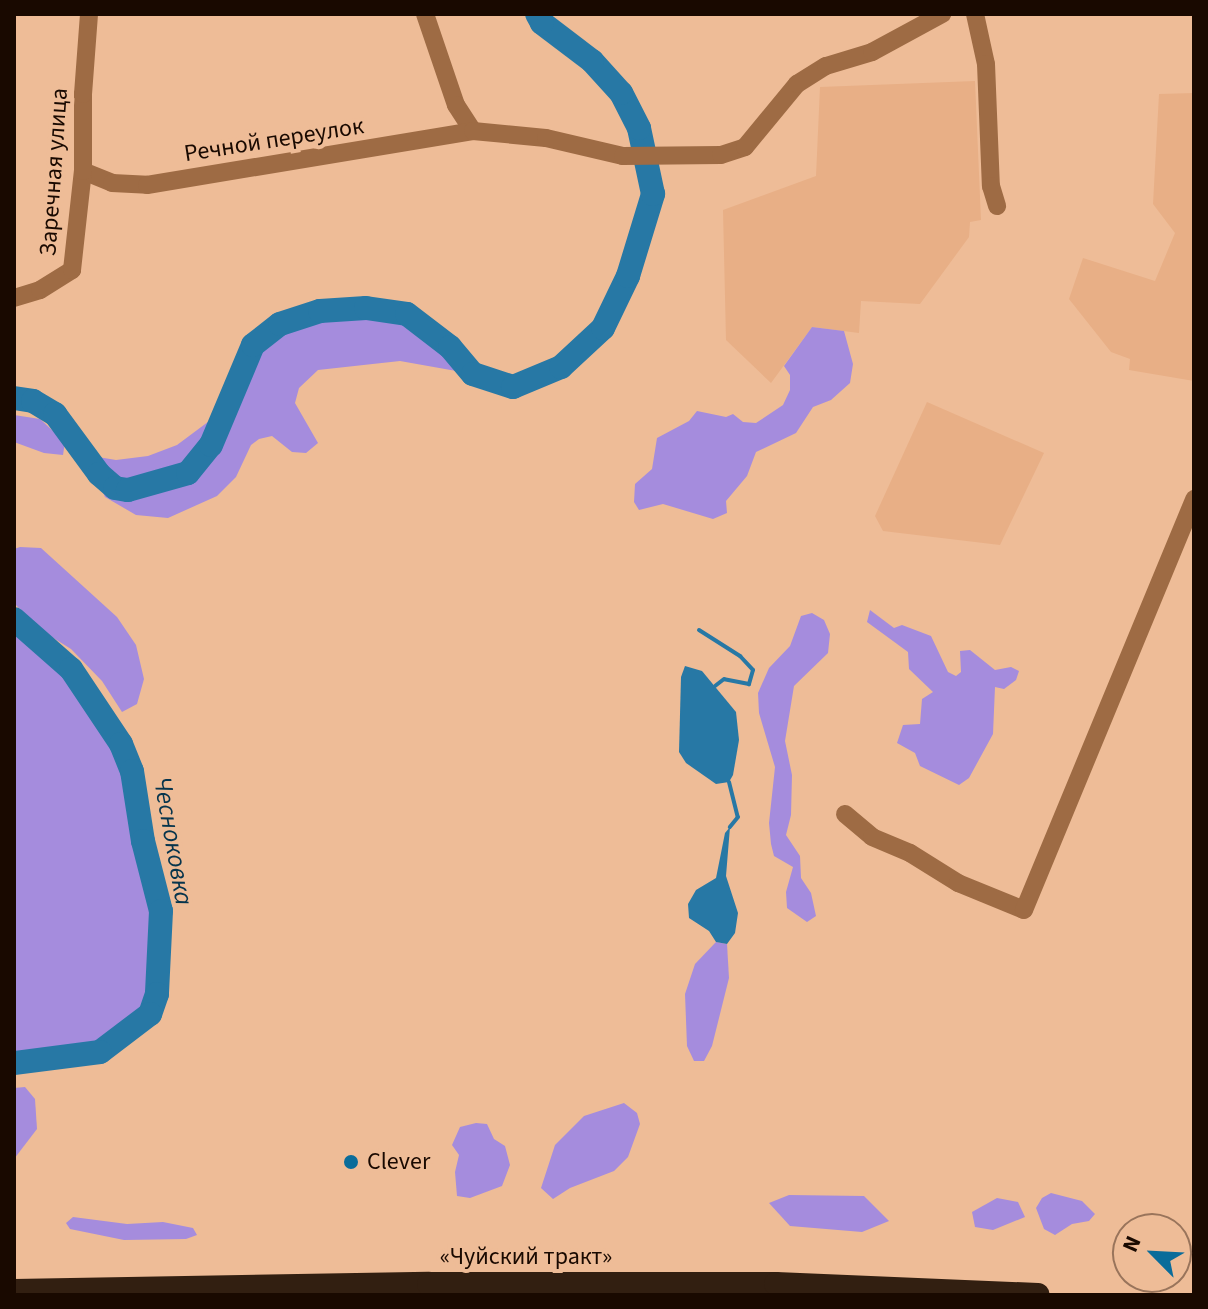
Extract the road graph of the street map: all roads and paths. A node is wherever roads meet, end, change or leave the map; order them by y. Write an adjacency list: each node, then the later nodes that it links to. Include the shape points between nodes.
1 (89, 14): 6 (street, Заречная улица)
2 (425, 14): 5 (street, via 456,105)
3 (942, 14): 5 (street, Речной переулок, via 797,84 745,147 721,155 623,156 546,138)
4 (975, 14): 7 (street, via 986,64 991,186)
5 (473, 131): 6 (street, Речной переулок, via 147,185 112,183)
6 (83, 171): 8 (street, Заречная улица, via 72,270 40,290)
7 (997, 206)
8 (14, 298)
9 (1194, 499): 10 (street, via 1024,910 958,883 872,837)
10 (845, 814)
11 (14, 1291): 12 (highway, «Чуйский тракт», via 776,1284)
12 (1038, 1295)

